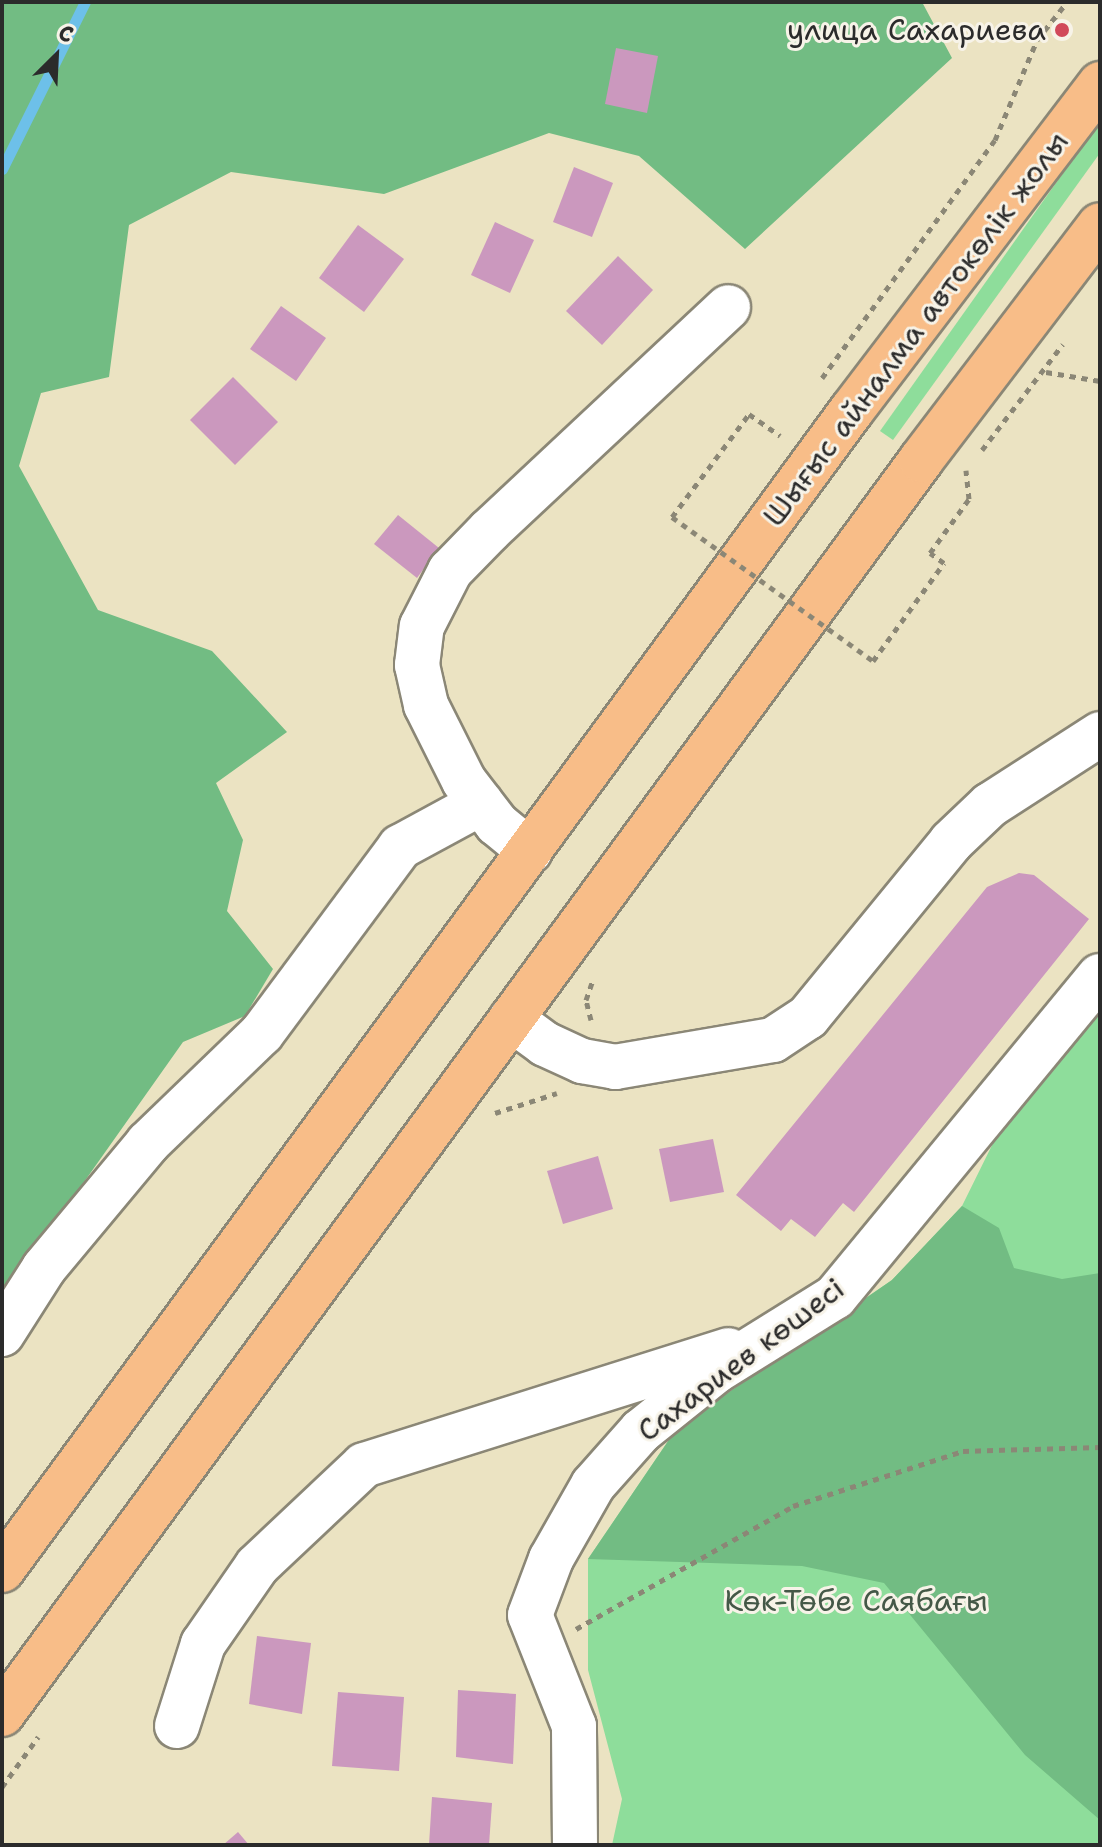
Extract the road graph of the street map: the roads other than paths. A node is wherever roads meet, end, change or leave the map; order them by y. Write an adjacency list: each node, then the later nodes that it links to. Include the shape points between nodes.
1 (1100, 84): 6 (main road, Шығыс айналма автокөлік жолы)
2 (1100, 225): 8 (main road)
3 (728, 307): 5 (street, via 470,550 450,571 422,626 417,665 426,705)
4 (1100, 734): 8 (street, via 990,805 951,842 808,1017 773,1040 615,1067 582,1061 545,1044)
5 (481, 803): 6 (street); 9 (street, via 400,847 262,1033 148,1143 44,1268)
6 (530, 851): 11 (main road, Шығыс айналма автокөлік жолы)
7 (1100, 976): 10 (street, Сахариев көшесі, via 835,1297)
8 (511, 1019): 12 (main road)
9 (2, 1334)
10 (758, 1343): 13 (street, via 364,1465 257,1566 203,1644); 14 (street, Сахариев көшесі, via 641,1431 593,1485 551,1559 530,1615 574,1726)
11 (2, 1570)
12 (2, 1714)
13 (177, 1726)
14 (575, 1845)

